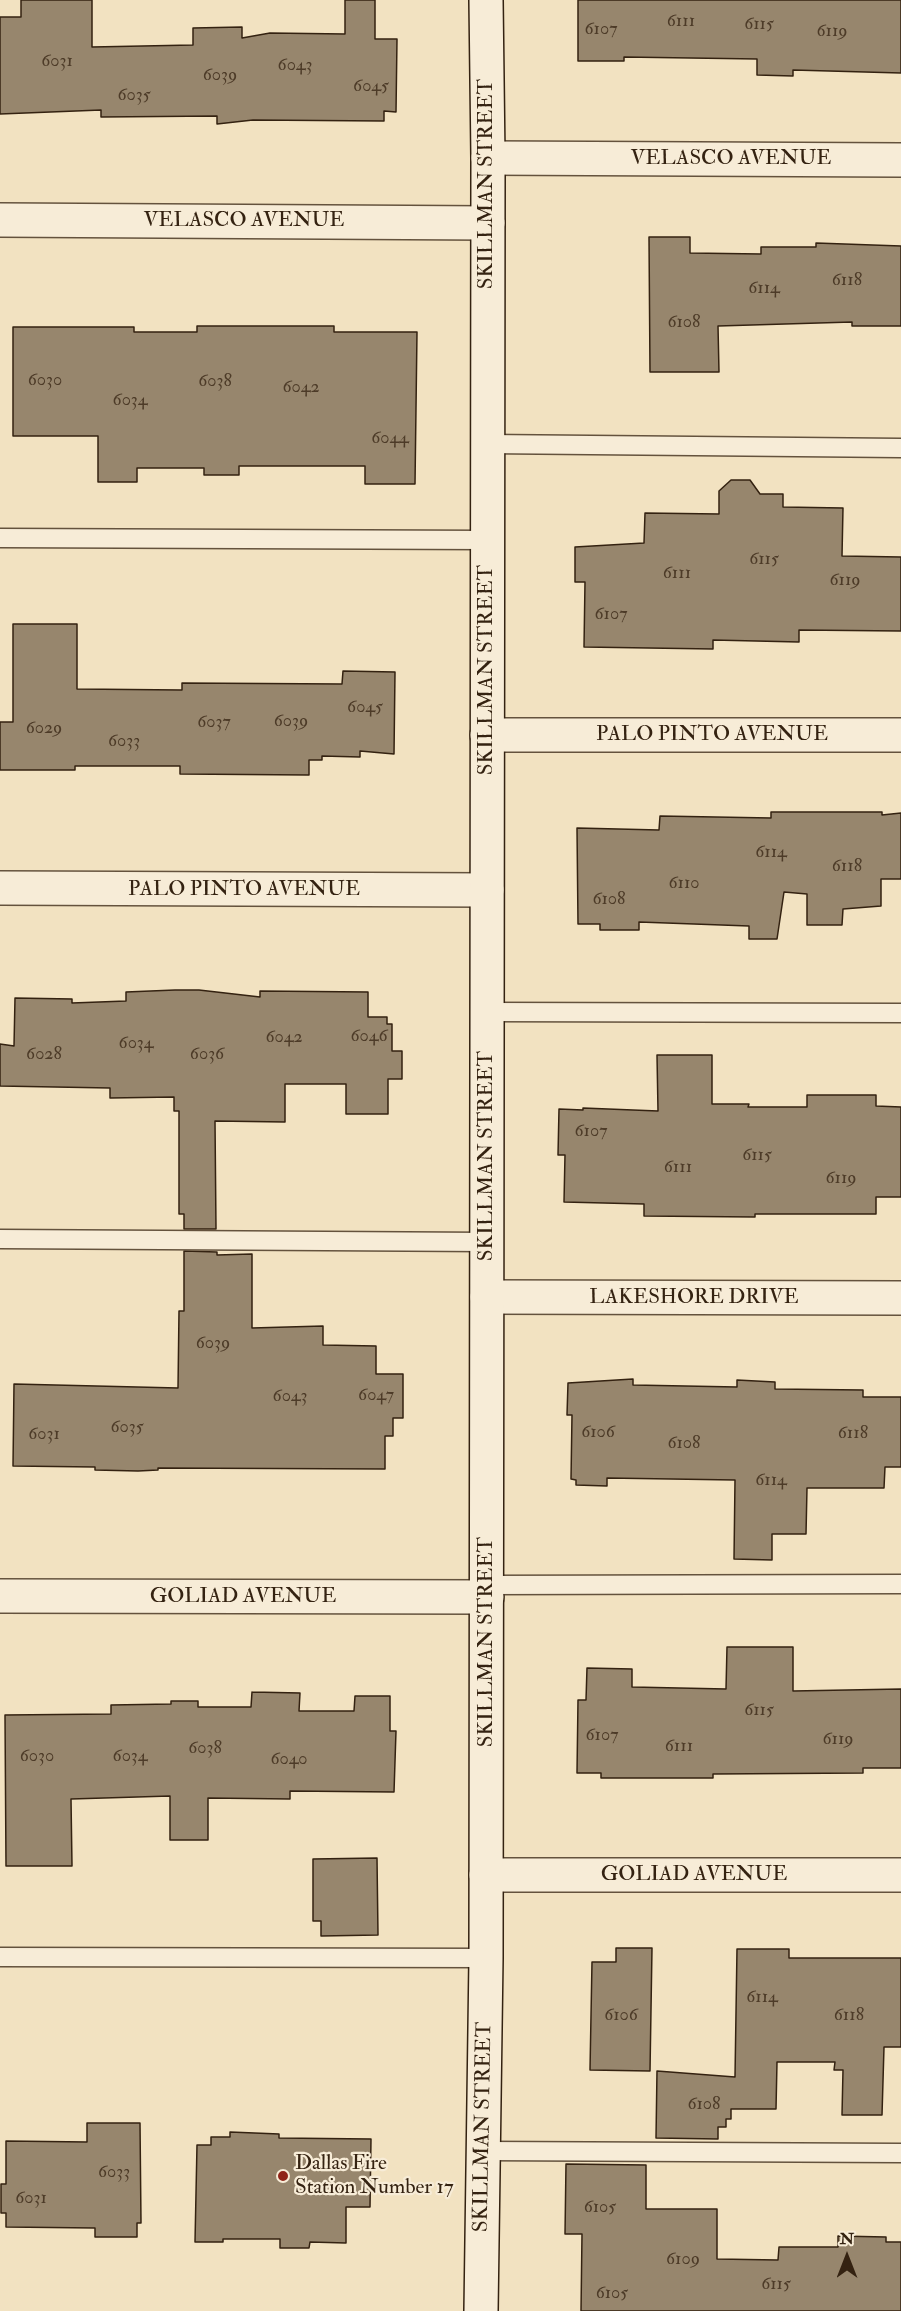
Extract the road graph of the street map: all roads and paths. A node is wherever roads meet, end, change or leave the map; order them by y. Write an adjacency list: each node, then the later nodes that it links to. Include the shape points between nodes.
1 (486, 0): 2 (street, SKILLMAN STREET)
2 (488, 158): 3 (street, VELASCO AVENUE); 5 (street, SKILLMAN STREET)
3 (901, 160)
4 (0, 220): 5 (street, VELASCO AVENUE)
5 (488, 222): 6 (street, SKILLMAN STREET)
6 (487, 444): 7 (lane); 9 (street, SKILLMAN STREET)
7 (901, 448)
8 (0, 538): 9 (lane)
9 (487, 540): 10 (street, SKILLMAN STREET)
10 (487, 735): 11 (street, PALO PINTO AVENUE); 13 (street, SKILLMAN STREET)
11 (901, 735)
12 (0, 888): 13 (street, PALO PINTO AVENUE)
13 (487, 891): 14 (street, SKILLMAN STREET)
14 (487, 1012): 15 (lane); 17 (street, SKILLMAN STREET)
15 (901, 1013)
16 (0, 1239): 17 (lane)
17 (487, 1242): 18 (street, SKILLMAN STREET)
18 (487, 1297): 19 (street, LAKESHORE DRIVE); 21 (street, SKILLMAN STREET)
19 (901, 1298)
20 (901, 1584): 21 (lane)
21 (487, 1591): 22 (street, GOLIAD AVENUE); 23 (street, SKILLMAN STREET)
22 (0, 1596)
23 (486, 1875): 24 (street, GOLIAD AVENUE); 26 (street, SKILLMAN STREET)
24 (901, 1875)
25 (0, 1957): 26 (lane)
26 (486, 1958): 27 (street, SKILLMAN STREET)
27 (484, 2151): 28 (lane); 29 (street, SKILLMAN STREET)
28 (901, 2154)
29 (481, 2311)

